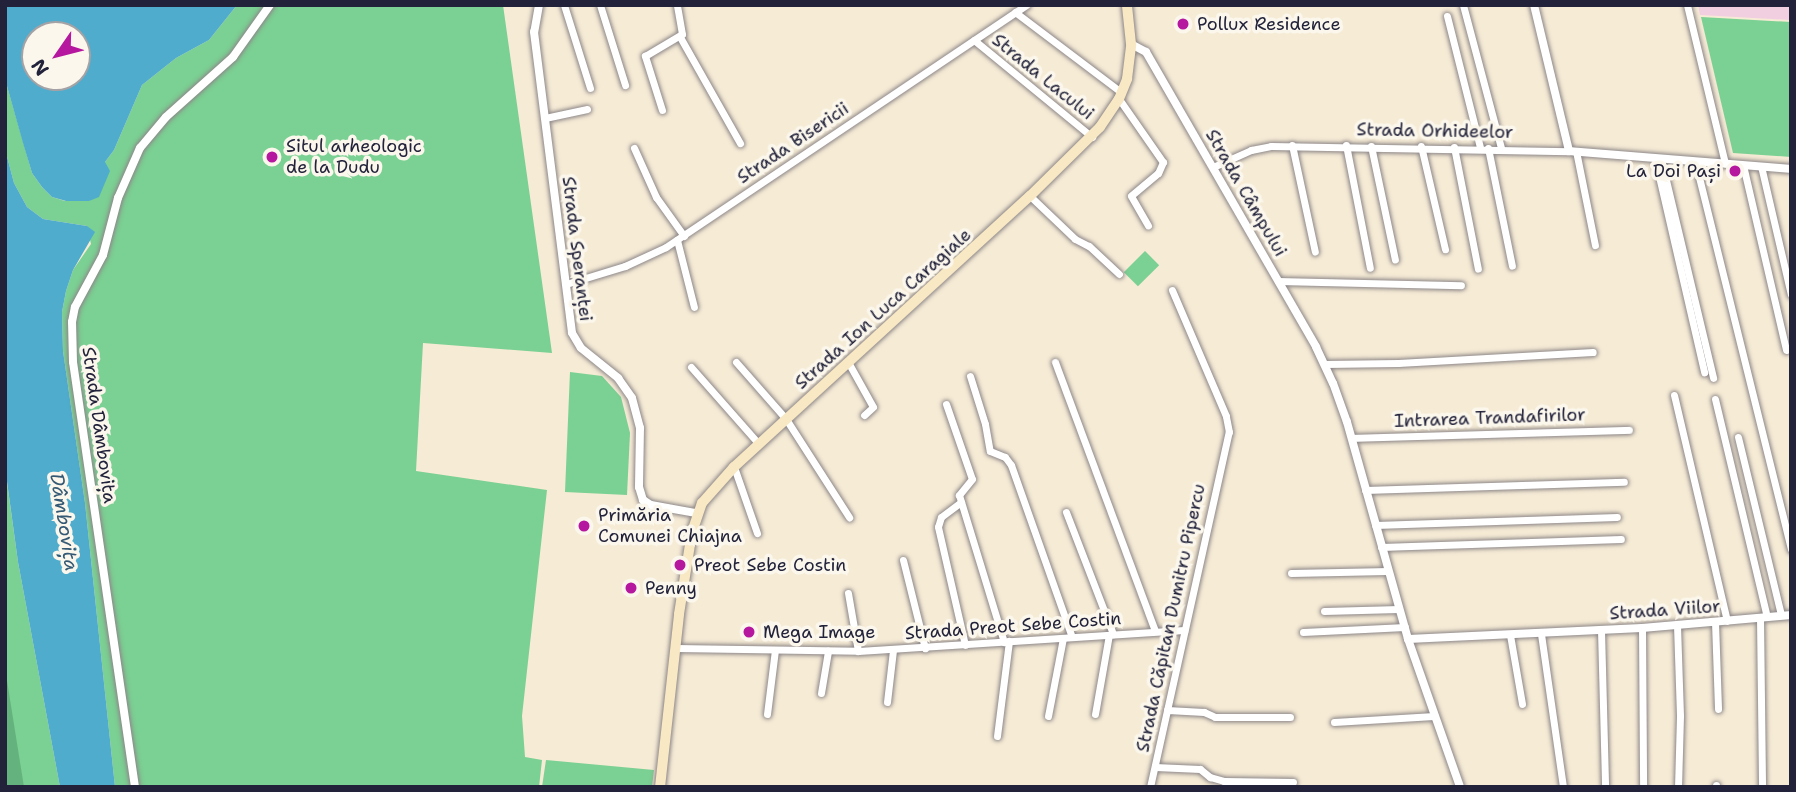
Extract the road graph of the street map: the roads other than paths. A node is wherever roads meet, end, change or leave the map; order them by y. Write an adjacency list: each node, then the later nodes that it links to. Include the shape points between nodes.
1 (270, 5): 134 (street, Strada Dâmbovița, via 233,57 166,117 140,148 118,198 103,255 75,307 72,322 73,362)
2 (539, 5): 21 (street, Strada Speranței, via 534,26)
3 (564, 5): 17 (street)
4 (600, 5): 16 (street)
5 (677, 5): 13 (street, via 683,26)
6 (1026, 5): 11 (street, Strada Bisericii)
7 (1127, 5): 15 (main road, Strada Ion Luca Caragiale)
8 (1463, 5): 31 (street)
9 (1534, 5): 32 (street)
10 (1687, 5): 35 (street)
11 (1015, 12): 14 (street, Strada Bisericii); 18 (street)
12 (1447, 16): 30 (street)
13 (680, 37): 20 (street, via 645,56); 23 (street)
14 (974, 40): 22 (street, Strada Lacului); 42 (street, Strada Bisericii)
15 (1131, 44): 18 (main road, Strada Ion Luca Caragiale); 38 (street, Strada Câmpului, via 1146,52)
16 (625, 85)
17 (590, 88)
18 (1120, 96): 22 (main road, Strada Ion Luca Caragiale); 41 (street, via 1163,162 1160,172 1131,196)
19 (587, 109): 21 (street)
20 (662, 110)
21 (545, 118): 52 (street, Strada Speranței)
22 (1091, 137): 40 (main road, Strada Ion Luca Caragiale)
23 (740, 143)
24 (1292, 145): 25 (street, Strada Orhideelor); 38 (street, Strada Orhideelor, via 1256,148); 45 (street)
25 (1346, 145): 26 (street, Strada Orhideelor); 48 (street)
26 (1371, 146): 27 (street, Strada Orhideelor); 46 (street)
27 (1421, 146): 28 (street, Strada Orhideelor); 44 (street)
28 (1454, 147): 30 (street, Strada Orhideelor); 49 (street)
29 (634, 148): 42 (street)
30 (1484, 148): 31 (street, Strada Orhideelor); 47 (street)
31 (1502, 148): 32 (street, Strada Orhideelor)
32 (1572, 151): 33 (street, Strada Orhideelor); 43 (street)
33 (1658, 159): 34 (street, Strada Orhideelor); 64 (street); 66 (street)
34 (1695, 161): 35 (street, Strada Orhideelor); 88 (street)
35 (1725, 163): 36 (street, Strada Orhideelor)
36 (1742, 165): 37 (street, Strada Orhideelor); 57 (street)
37 (1761, 166): 39 (street, Strada Orhideelor); 55 (street)
38 (1213, 167): 51 (street, Strada Câmpului)
39 (1791, 169)
40 (1030, 196): 50 (street); 60 (main road, Strada Ion Luca Caragiale)
41 (1148, 226)
42 (680, 238): 52 (street, Strada Bisericii, via 625,266); 56 (street)
43 (1595, 245)
44 (1445, 248)
45 (1315, 252)
46 (1395, 260)
47 (1512, 267)
48 (1370, 268)
49 (1478, 269)
50 (1119, 274)
51 (1278, 281): 53 (street); 62 (street, Strada Câmpului)
52 (566, 284): 81 (street, Strada Speranței, via 574,338 618,378 635,407 643,500)
53 (1461, 285)
54 (1172, 290): 102 (street, Strada Căpitan Dumitru Pipercu, via 1229,432)
55 (1791, 295)
56 (694, 307)
57 (1786, 350)
58 (1593, 352): 62 (street)
59 (736, 362): 71 (street)
60 (848, 362): 70 (street, via 873,407); 71 (main road, Strada Ion Luca Caragiale)
61 (1055, 362): 104 (street)
62 (1325, 364): 74 (street, Strada Câmpului)
63 (691, 368): 75 (street)
64 (1704, 372)
65 (970, 376): 109 (street, via 990,451 1011,465)
66 (1713, 378)
67 (1674, 395): 97 (street)
68 (1715, 399): 96 (street)
69 (946, 404): 79 (street, via 972,479 960,491)
70 (864, 415)
71 (786, 419): 75 (main road, Strada Ion Luca Caragiale); 82 (street)
72 (1629, 430): 74 (street, Intrarea Trandafirilor)
73 (1738, 437): 95 (street)
74 (1352, 438): 78 (street, Strada Câmpului)
75 (759, 444): 76 (main road, Strada Ion Luca Caragiale)
76 (734, 467): 81 (main road, Strada Ion Luca Caragiale); 85 (street)
77 (1624, 482): 78 (street)
78 (1366, 490): 84 (street, Strada Câmpului)
79 (961, 502): 112 (street); 113 (street, via 941,517 938,527)
80 (1066, 512): 107 (street)
81 (696, 513): 114 (main road, Strada Ion Luca Caragiale)
82 (849, 517)
83 (1617, 517): 84 (street)
84 (1375, 524): 87 (street, Strada Câmpului)
85 (757, 533)
86 (1620, 539): 87 (street)
87 (1381, 547): 90 (street, Strada Câmpului)
88 (1791, 549)
89 (903, 560): 115 (street)
90 (1388, 571): 91 (street); 93 (street, Strada Câmpului)
91 (1291, 573)
92 (849, 593): 119 (street)
93 (1399, 609): 94 (street); 100 (street, Strada Câmpului)
94 (1324, 611)
95 (1786, 615): 96 (street, Strada Viilor)
96 (1764, 617): 97 (street, Strada Viilor); 142 (street)
97 (1727, 621): 98 (street, Strada Viilor)
98 (1715, 622): 99 (street, Strada Viilor); 123 (street)
99 (1677, 625): 101 (street, Strada Viilor); 141 (street)
100 (1405, 627): 105 (street); 111 (street, Strada Câmpului)
101 (1642, 628): 103 (street, Strada Viilor); 140 (street)
102 (1184, 630): 104 (street, Strada Preot Sebe Costin); 124 (street, Strada Căpitan Dumitru Pipercu)
103 (1601, 630): 106 (street, Strada Viilor); 139 (street)
104 (1155, 631): 107 (street, Strada Preot Sebe Costin)
105 (1303, 632)
106 (1541, 634): 108 (street, Strada Viilor); 138 (street)
107 (1111, 635): 109 (street, Strada Preot Sebe Costin); 126 (street)
108 (1510, 635): 111 (street, Strada Viilor); 122 (street)
109 (1073, 637): 110 (street, Strada Preot Sebe Costin)
110 (1063, 638): 112 (street, Strada Preot Sebe Costin); 127 (street)
111 (1408, 639): 128 (street, Strada Câmpului)
112 (1007, 641): 113 (street, Strada Preot Sebe Costin); 131 (street)
113 (965, 645): 115 (street, Strada Preot Sebe Costin)
114 (676, 648): 116 (street, Strada Preot Sebe Costin); 135 (main road, Strada Ion Luca Caragiale)
115 (925, 648): 117 (street, Strada Preot Sebe Costin)
116 (775, 650): 118 (street, Strada Preot Sebe Costin); 125 (street)
117 (893, 650): 119 (street, Strada Preot Sebe Costin); 121 (street)
118 (828, 651): 119 (street, Strada Preot Sebe Costin); 120 (street)
119 (858, 651)
120 (821, 694)
121 (887, 702)
122 (1522, 704)
123 (1718, 709)
124 (1167, 710): 129 (street, via 1204,712 1214,718); 132 (street, Strada Căpitan Dumitru Pipercu)
125 (768, 714)
126 (1095, 714)
127 (1048, 716)
128 (1434, 716): 130 (street); 137 (street, Strada Câmpului)
129 (1290, 717)
130 (1335, 722)
131 (996, 736)
132 (1155, 767): 133 (street, via 1200,769 1224,781); 136 (street, Strada Căpitan Dumitru Pipercu)
133 (1293, 782)
134 (135, 787)
135 (660, 787)
136 (1150, 787)
137 (1460, 787)
138 (1563, 787)
139 (1605, 787)
140 (1643, 787)
141 (1678, 787)
142 (1762, 787)

